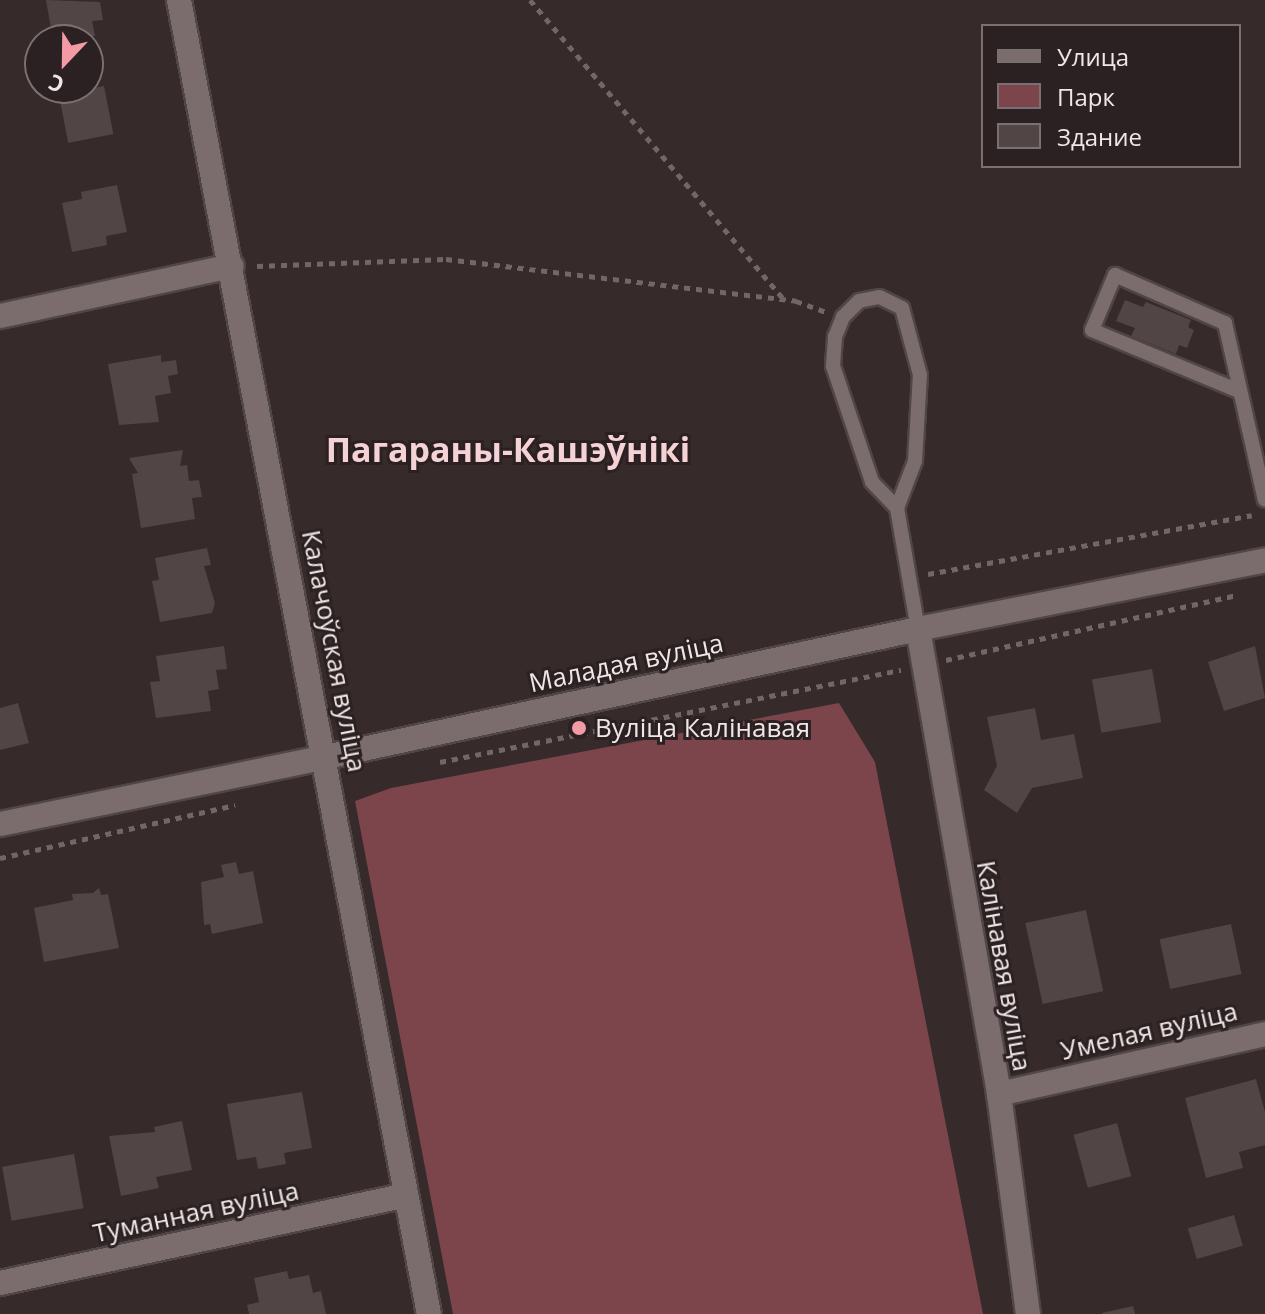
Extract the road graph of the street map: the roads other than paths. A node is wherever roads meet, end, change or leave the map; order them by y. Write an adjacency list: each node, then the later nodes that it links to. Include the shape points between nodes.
1 (179, 0): 2 (street, Калачоўская вуліца)
2 (232, 266): 3 (street); 9 (street, Калачоўская вуліца)
3 (0, 316)
4 (1239, 391): 4 (lane, via 1225,323 1115,275 1092,330); 5 (lane)
5 (1265, 500)
6 (897, 508): 6 (lane, via 915,461 920,375 902,308 879,297 859,301 843,317 833,366 872,482); 8 (lane)
7 (1265, 560): 8 (street, Маладая вуліца)
8 (918, 629): 9 (street, Маладая вуліца); 12 (street, Калінавая вуліца)
9 (326, 757): 10 (street, Маладая вуліца); 13 (street, Калачоўская вуліца)
10 (0, 824)
11 (1265, 1034): 12 (street, Умелая вуліца)
12 (999, 1094): 16 (street, Калінавая вуліца)
13 (403, 1196): 14 (street, Туманная вуліца); 15 (street, Калачоўская вуліца)
14 (0, 1283)
15 (429, 1314)
16 (1028, 1314)

